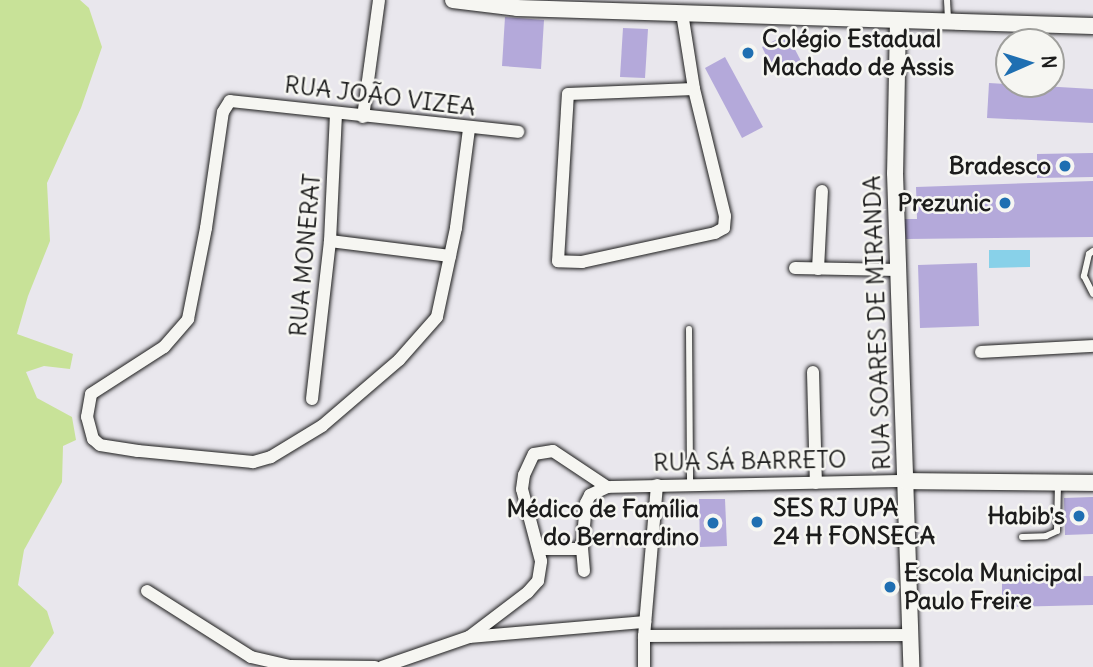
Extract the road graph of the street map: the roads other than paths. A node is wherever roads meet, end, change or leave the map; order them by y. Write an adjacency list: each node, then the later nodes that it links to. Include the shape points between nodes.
1 (379, 0): 12 (street)
2 (453, 0): 4 (street)
3 (947, 0): 8 (lane)
4 (517, 4): 6 (street)
5 (746, 7): 6 (street); 7 (street)
6 (682, 13): 10 (street)
7 (898, 20): 8 (street); 21 (street, RUA SOARES DE MIRANDA)
8 (948, 20): 9 (street)
9 (1093, 26)
10 (694, 89): 10 (street, via 725,216 724,228 582,262 558,261 568,94)
11 (336, 114): 12 (street, RUA JOÃO VIZEA); 16 (street, RUA MONERAT); 18 (street, RUA JOÃO VIZEA, via 237,100 226,104 188,319 164,347 91,394 89,429 100,445 238,463 271,457 323,426 430,329 438,317)
12 (363, 117): 13 (street, RUA JOÃO VIZEA)
13 (469, 129): 14 (street, RUA JOÃO VIZEA); 18 (street)
14 (518, 132)
15 (822, 191): 20 (street)
16 (330, 241): 18 (street); 27 (street, RUA MONERAT)
17 (1093, 251): 22 (lane, via 1084,276)
18 (450, 256)
19 (795, 268): 20 (street)
20 (818, 269): 21 (street)
21 (898, 270): 28 (street, RUA SOARES DE MIRANDA)
22 (1093, 294)
23 (689, 329): 33 (lane)
24 (1093, 346): 25 (street)
25 (981, 352)
26 (813, 372): 29 (street)
27 (312, 399)
28 (905, 481): 29 (street, RUA SÁ BARRETO); 30 (street, RUA SÁ BARRETO); 41 (street, RUA SOARES DE MIRANDA)
29 (816, 483): 33 (street, RUA SÁ BARRETO)
30 (1058, 483): 31 (street, RUA SÁ BARRETO); 35 (lane, via 1057,531)
31 (1093, 483)
32 (657, 485): 33 (street, RUA SÁ BARRETO); 34 (street, RUA SÁ BARRETO); 40 (street)
33 (690, 485)
34 (607, 487): 36 (street, via 553,451 534,454 522,489); 37 (street, via 590,495 586,503)
35 (1022, 537)
36 (538, 548): 37 (street); 42 (street, via 538,581)
37 (582, 549): 38 (street)
38 (584, 571)
39 (147, 591): 43 (street, via 251,657 290,666)
40 (645, 629): 41 (street); 42 (street); 45 (street)
41 (911, 635): 46 (street, RUA SOARES DE MIRANDA)
42 (469, 637): 44 (street)
43 (375, 667)
44 (382, 667)
45 (643, 667)
46 (911, 667)

